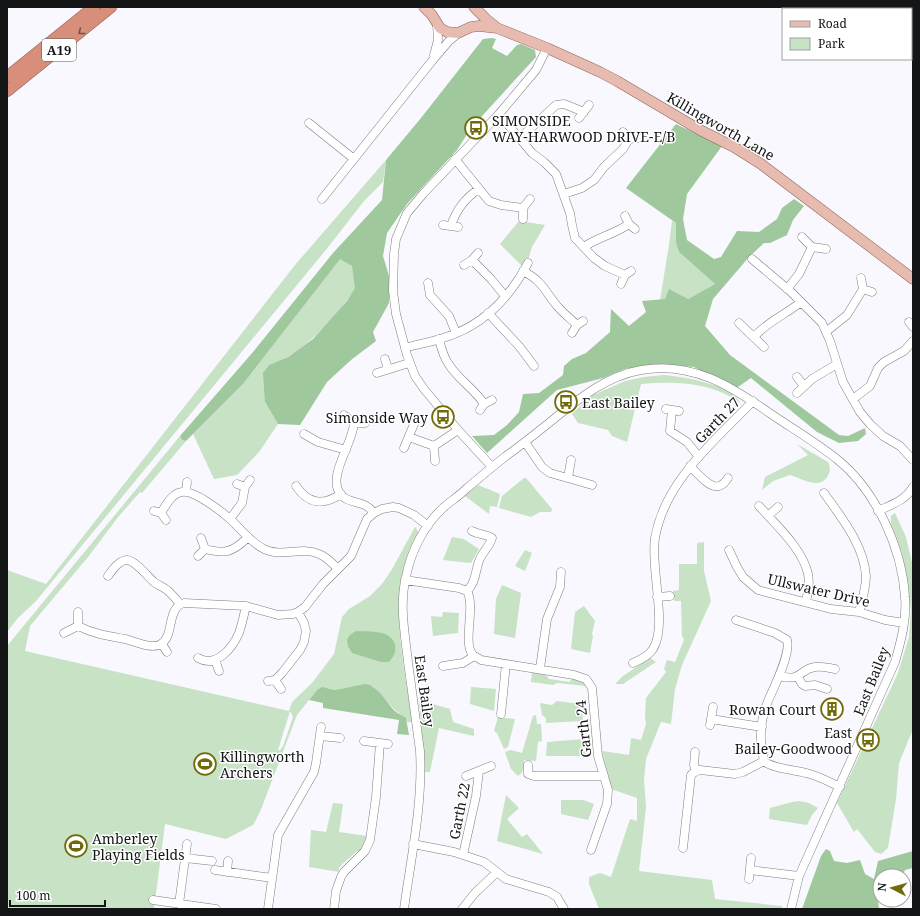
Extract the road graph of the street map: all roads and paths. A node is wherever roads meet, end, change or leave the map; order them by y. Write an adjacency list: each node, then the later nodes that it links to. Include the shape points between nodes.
1 (94, 7): 11 (highway, A19)
2 (111, 7): 12 (highway, A19, one-way to 12)
3 (424, 7): 6 (main road)
4 (434, 7): 6 (main road)
5 (474, 7): 7 (main road); 8 (main road, via 473,20)
6 (436, 22): 8 (main road, via 447,32); 10 (street, via 438,40)
7 (497, 28): 8 (main road, via 480,26); 9 (main road, Killingworth Lane)
8 (463, 31): 10 (street, via 449,41)
9 (547, 48): 14 (street, via 536,70); 43 (main road, Killingworth Lane, via 612,78 761,164)
10 (432, 61): 20 (street)
11 (7, 77)
12 (7, 92)
13 (589, 105): 17 (street, via 582,115 564,104 556,105)
14 (499, 114): 17 (street); 21 (street)
15 (309, 123): 20 (street)
16 (623, 132): 19 (street)
17 (520, 138): 23 (street, via 532,153 556,174)
18 (638, 138): 19 (street)
19 (629, 139): 23 (street, via 594,180 582,188)
20 (354, 159): 24 (street)
21 (455, 159): 22 (street); 62 (street, via 407,213 396,239 392,269 393,291)
22 (479, 189): 26 (street, via 495,204); 29 (street, via 455,214 455,227)
23 (564, 194): 31 (street, via 575,238)
24 (322, 199)
25 (530, 199): 26 (street)
26 (523, 208): 28 (street)
27 (625, 216): 31 (street, via 632,227 593,240)
28 (523, 219)
29 (443, 225)
30 (802, 237): 32 (street)
31 (584, 247): 45 (street, via 605,266 628,273)
32 (812, 247): 33 (street); 46 (street, via 799,274)
33 (826, 249)
34 (478, 253): 36 (street)
35 (752, 259): 39 (street)
36 (472, 260): 38 (street); 50 (street)
37 (528, 263): 40 (street)
38 (464, 265)
39 (759, 265): 41 (street); 46 (street)
40 (523, 272): 50 (street); 57 (street, via 542,284 558,308 580,323)
41 (754, 272)
42 (861, 278): 47 (street)
43 (913, 279)
44 (428, 283): 49 (street)
45 (621, 284)
46 (787, 289): 52 (street)
47 (863, 289): 48 (street); 55 (street, via 847,315)
48 (872, 292)
49 (430, 295): 51 (street); 56 (street, via 449,316)
50 (505, 296): 53 (street)
51 (422, 299)
52 (801, 302): 55 (street); 58 (street, via 773,320)
53 (488, 313): 56 (street); 63 (street)
54 (739, 323): 58 (street)
55 (827, 331): 67 (street)
56 (456, 333): 59 (street)
57 (572, 333)
58 (754, 337): 61 (street)
59 (439, 339): 62 (street); 76 (street, via 448,364)
60 (913, 341): 74 (street, via 904,351 884,362 878,368 870,386)
61 (764, 347)
62 (405, 348): 65 (street)
63 (528, 357): 66 (street); 68 (street)
64 (385, 359): 69 (street)
65 (410, 363): 69 (street); 82 (street, via 424,389)
66 (520, 363)
67 (837, 364): 72 (street); 74 (street, via 843,382)
68 (534, 366)
69 (388, 369): 70 (street)
70 (377, 373)
71 (797, 377): 72 (street)
72 (804, 386): 73 (street)
73 (797, 393)
74 (853, 399): 91 (street, via 881,439 900,446)
75 (753, 401): 85 (street, East Bailey, via 719,381 698,373 678,369 640,370 594,388); 89 (street, Garth 27); 109 (street, East Bailey, via 837,459 870,496)
76 (485, 405)
77 (672, 410): 89 (street, Garth 27, via 670,431 688,442)
78 (344, 415): 79 (street)
79 (354, 423): 80 (street); 88 (street)
80 (365, 423)
81 (414, 424): 84 (street)
82 (458, 430): 86 (street); 94 (street)
83 (304, 434): 88 (street)
84 (409, 437): 86 (street); 87 (street)
85 (525, 442): 94 (street, East Bailey); 95 (street, via 542,467 550,473)
86 (434, 446): 92 (street)
87 (404, 448)
88 (346, 450): 104 (street, via 338,472 337,485)
89 (699, 457): 93 (street, Garth 27)
90 (571, 460): 95 (street)
91 (913, 460)
92 (435, 461)
93 (690, 466): 96 (street, via 712,486 718,487); 129 (street, Garth 27, via 668,498 658,525 654,550)
94 (492, 467): 114 (street, East Bailey, via 442,509)
95 (568, 478): 99 (street)
96 (728, 478)
97 (187, 482): 102 (street)
98 (244, 484): 113 (street, via 242,503)
99 (592, 485)
100 (296, 486): 104 (street, via 299,498 323,502 332,501)
101 (913, 487): 109 (street, via 904,498)
102 (186, 492): 111 (street, via 171,499); 113 (street, via 213,506)
103 (824, 493): 106 (street)
104 (341, 494): 110 (street, via 369,506)
105 (759, 506): 112 (street)
106 (833, 506): 108 (street); 135 (street, via 854,538 863,559 866,575)
107 (778, 507): 112 (street)
108 (826, 511)
109 (878, 511): 137 (street, East Bailey, via 900,561 906,597)
110 (374, 512): 114 (street, via 399,508); 123 (street, via 367,519 351,556)
111 (160, 514)
112 (768, 516): 130 (street, via 790,541 805,566 809,582)
113 (230, 519): 117 (street)
114 (428, 526): 126 (street, East Bailey, via 414,550)
115 (472, 532): 127 (street, via 492,538 490,546 479,560 475,579)
116 (200, 538): 118 (street)
117 (247, 538): 118 (street, via 226,552); 123 (street, via 272,552 320,554)
118 (205, 548): 121 (street)
119 (729, 550): 130 (street, Ullswater Drive, via 733,569 758,590)
120 (125, 551): 122 (street)
121 (198, 556)
122 (126, 560): 125 (street, via 116,566); 131 (street, via 144,571)
123 (338, 569): 134 (street)
124 (561, 572): 148 (street, via 560,587 547,619)
125 (108, 576)
126 (405, 580): 127 (street); 172 (street, East Bailey, via 402,613 421,771)
127 (467, 591): 142 (street, via 470,597 470,650)
128 (670, 596): 129 (street)
129 (658, 597): 145 (street, Garth 27, via 656,642 652,651)
130 (806, 602): 135 (street, Ullswater Drive, via 831,609)
131 (180, 604): 132 (street); 140 (street, via 175,609 168,635)
132 (246, 606): 134 (street, via 278,615); 144 (street, via 238,634 228,649)
133 (78, 612): 138 (street)
134 (298, 612): 153 (street, via 306,631 304,642 300,650 271,680)
135 (859, 612): 137 (street, Ullswater Drive)
136 (744, 613): 151 (street, via 739,621 775,633 787,640 787,652)
137 (904, 623): 170 (street, East Bailey, via 895,662)
138 (78, 626): 139 (street); 140 (street, via 90,632 142,645)
139 (64, 633)
140 (162, 644): 141 (street)
141 (167, 652)
142 (474, 656): 146 (street, Garth 24, via 481,660); 147 (street, via 463,663)
143 (198, 658): 144 (street, via 210,662)
144 (215, 660): 150 (street)
145 (633, 663)
146 (506, 664): 148 (street, Garth 24); 156 (street)
147 (443, 666)
148 (540, 668): 169 (street, Garth 24, via 586,679 592,688 598,756)
149 (835, 669): 152 (street, via 815,667)
150 (219, 670)
151 (779, 676): 152 (street); 158 (street, via 768,701)
152 (798, 677): 154 (street, via 805,686 815,685)
153 (281, 689)
154 (828, 689)
155 (713, 707): 158 (street, via 711,722)
156 (502, 714)
157 (321, 727): 159 (street)
158 (762, 727): 163 (street, via 760,743)
159 (320, 736): 160 (street); 185 (street, via 314,772 278,835)
160 (340, 738)
161 (364, 741): 191 (street, via 384,744 370,840 365,851 341,877)
162 (695, 752): 166 (street)
163 (764, 761): 166 (street, via 735,774); 170 (street, via 772,766 813,775)
164 (528, 765): 169 (street, Garth 24, via 528,774 534,776)
165 (491, 766): 167 (street, Garth 22)
166 (696, 770): 173 (street, via 691,775)
167 (479, 771): 168 (street, Garth 22); 175 (street, Garth 22)
168 (466, 776)
169 (604, 776): 174 (street, Garth 24, via 608,800)
170 (840, 787): 184 (street, East Bailey)
171 (187, 844): 176 (street)
172 (413, 844): 175 (street, Garth 22); 192 (street, East Bailey)
173 (683, 848)
174 (591, 850)
175 (463, 855): 183 (street, Garth 22, via 484,862)
176 (185, 858): 178 (street); 188 (street)
177 (751, 858): 181 (street)
178 (212, 861)
179 (228, 861): 182 (street)
180 (215, 870): 182 (street)
181 (750, 870): 184 (street); 186 (street)
182 (227, 872): 185 (street)
183 (496, 872): 193 (street); 194 (street, Garth 22, via 513,882 549,892 557,897)
184 (799, 876): 195 (street, East Bailey)
185 (272, 878): 190 (street)
186 (749, 879)
187 (153, 900): 188 (street)
188 (179, 904): 189 (street)
189 (216, 909)
190 (268, 909)
191 (334, 909)
192 (404, 909)
193 (462, 909)
194 (564, 909)
195 (791, 909)

